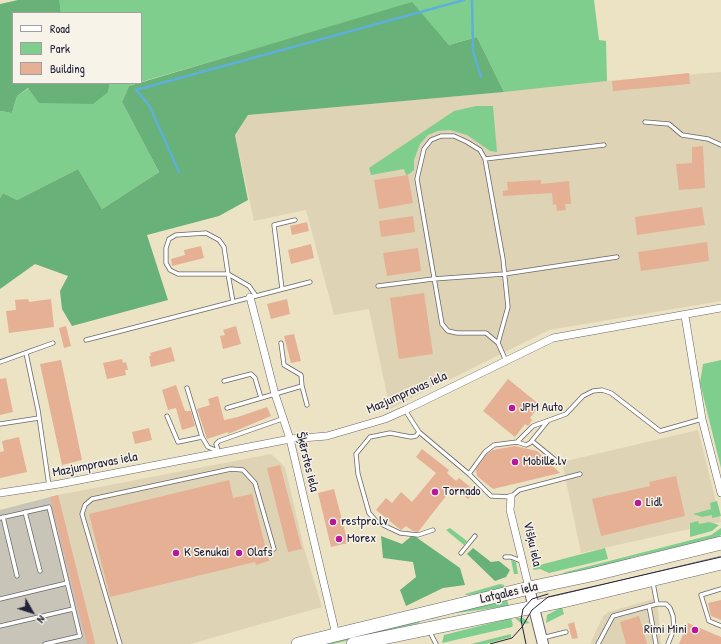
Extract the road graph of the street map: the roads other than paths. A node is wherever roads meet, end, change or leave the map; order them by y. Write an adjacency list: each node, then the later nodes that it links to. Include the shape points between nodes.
1 (645, 122): 3 (lane, via 669,124 682,135 708,139)
2 (604, 145): 4 (lane)
3 (721, 145)
4 (485, 159): 8 (lane); 9 (lane, via 480,150 454,136 441,136 431,140 424,149 417,179)
5 (295, 220): 12 (lane, via 274,225)
6 (617, 257): 8 (lane)
7 (228, 274): 7 (lane, via 178,274 170,270 166,263 169,239 176,235 206,233 219,240 224,247); 13 (lane, via 249,286); 14 (lane)
8 (504, 274): 9 (lane); 20 (lane, via 508,307)
9 (433, 279): 11 (lane); 20 (lane, via 442,324 448,331 486,333)
10 (310, 282): 12 (lane)
11 (378, 286)
12 (282, 290): 13 (lane)
13 (253, 297): 14 (lane); 27 (street, Šķērstes iela)
14 (233, 302): 17 (lane)
15 (721, 308): 16 (street, Mazjumpravas iela)
16 (685, 316): 22 (street, Mazjumpravas iela, via 552,338); 35 (street)
17 (86, 340)
18 (53, 343): 21 (lane)
19 (281, 343): 25 (lane, via 284,365 301,375)
20 (498, 343): 22 (lane)
21 (26, 353): 23 (lane); 33 (lane)
22 (506, 361): 31 (street, Mazjumpravas iela)
23 (0, 362)
24 (224, 381): 28 (lane, via 251,374 255,378)
25 (302, 386): 27 (lane); 29 (lane)
26 (187, 388): 39 (lane)
27 (275, 394): 28 (lane); 34 (street, Šķērstes iela)
28 (261, 398): 30 (lane)
29 (307, 405)
30 (227, 408)
31 (405, 410): 38 (lane); 40 (street, Mazjumpravas iela, via 385,419 327,436)
32 (168, 416): 39 (lane, via 178,442)
33 (39, 418): 37 (lane); 47 (lane)
34 (282, 419): 40 (street, Šķērstes iela); 43 (lane, via 224,438 216,444)
35 (702, 419): 36 (lane, via 660,431 616,396 607,391 597,390 583,396 566,414); 49 (street)
36 (547, 421): 41 (lane); 42 (lane, via 533,426)
37 (0, 424)
38 (420, 432): 45 (lane); 53 (lane, via 411,437 390,433 370,437 356,454 358,474 369,513 377,522 400,533 418,536)
39 (202, 437): 43 (lane, via 208,447)
40 (290, 439): 43 (street, Mazjumpravas iela); 76 (street, Šķērstes iela)
41 (532, 441): 42 (lane, via 526,445); 44 (lane)
42 (517, 442): 45 (lane, via 494,445 485,452)
43 (219, 453): 47 (street, Mazjumpravas iela)
44 (559, 463)
45 (469, 474): 50 (lane, via 491,496)
46 (580, 474): 50 (lane, via 519,490)
47 (49, 486): 48 (street, Mazjumpravas iela)
48 (0, 493)
49 (721, 493)
50 (511, 497): 59 (street, Višķu iela, via 510,510)
51 (25, 512): 52 (lane); 61 (lane); 64 (lane, via 49,507)
52 (1, 518): 62 (lane)
53 (432, 530)
54 (475, 536): 57 (lane)
55 (721, 542): 65 (highway, Latgales iela)
56 (274, 549): 79 (lane, via 255,483 243,470 231,469 92,499 85,505 82,514)
57 (461, 554)
58 (505, 557): 59 (lane)
59 (523, 562): 65 (street, Višķu iela)
60 (721, 563): 63 (highway, Latgales iela)
61 (40, 571)
62 (17, 576)
63 (652, 580): 68 (lane); 70 (highway, Latgales iela)
64 (67, 583): 67 (lane); 71 (lane)
65 (529, 588): 70 (street, Višķu iela); 72 (highway, Latgales iela)
66 (721, 589): 74 (lane, via 701,595 709,621)
67 (0, 599)
68 (656, 604): 69 (lane); 85 (lane, via 666,604 673,616 674,629)
69 (650, 606): 83 (lane, via 613,616); 84 (lane)
70 (534, 607): 72 (highway, Latgales iela); 77 (street, Višķu iela)
71 (73, 608): 73 (lane); 78 (lane, via 80,636)
72 (425, 620): 76 (highway, Latgales iela); 81 (highway, Latgales iela); 82 (lane)
73 (0, 626)
74 (721, 626)
75 (566, 632): 77 (lane)
76 (336, 635): 80 (highway, Latgales iela)
77 (542, 641)
78 (45, 644)
79 (120, 644)
80 (298, 644)
81 (353, 644)
82 (436, 644)
83 (598, 644)
84 (656, 644)
85 (668, 644)

